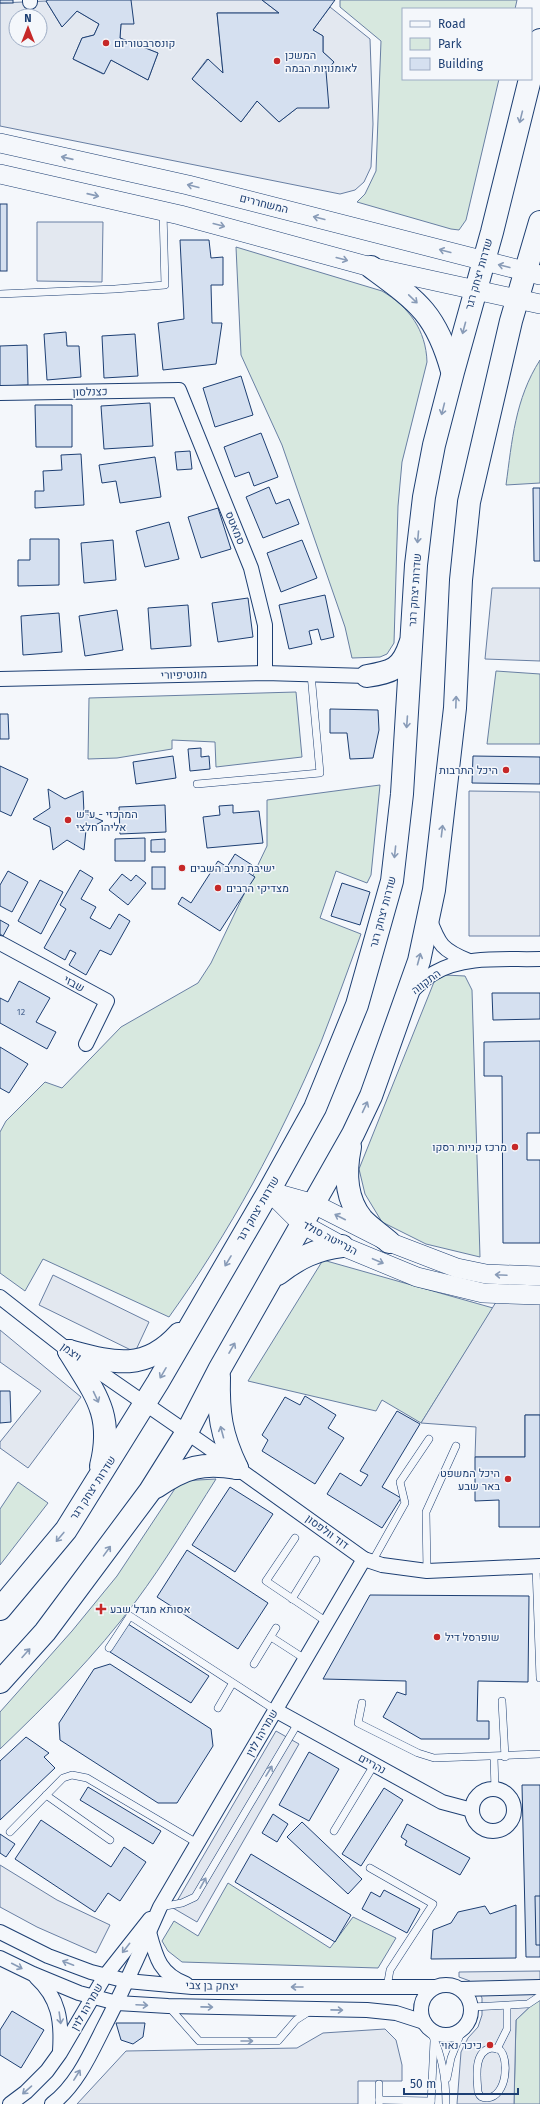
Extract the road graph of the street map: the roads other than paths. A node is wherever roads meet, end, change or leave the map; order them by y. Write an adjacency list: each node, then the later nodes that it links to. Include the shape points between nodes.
1 (540, 40): 2 (main road)
2 (532, 71)
3 (530, 80): 8 (main road, שדרות יצחק רגר, one-way to 8)
4 (0, 143): 8 (main road, המשחררים, one-way to 4, via 188,185)
5 (0, 174): 6 (main road, one-way to 6)
6 (163, 211): 9 (main road, one-way to 9); 12 (lane, via 165,285)
7 (540, 222): 10 (main road)
8 (483, 260): 10 (main road, המשחררים, one-way to 8); 11 (main road, שדרות יצחק רגר)
9 (371, 267): 11 (main road); 15 (main road, one-way to 15, via 408,294 433,321)
10 (533, 273): 13 (main road)
11 (474, 290): 13 (main road); 15 (main road, שדרות יצחק רגר, one-way to 15)
12 (0, 294)
13 (517, 299): 14 (main road); 25 (main road, one-way to 13, via 436,875 455,708 461,587 469,502)
14 (540, 304)
15 (453, 372): 18 (main road, שדרות יצחק רגר, one-way to 18, via 434,445 419,526)
16 (179, 390): 17 (street, כצנלסון); 19 (street, סמאטס, via 251,568 265,625)
17 (0, 393)
18 (412, 638): 21 (main road, via 406,658 389,672); 23 (main road, שדרות יצחק רגר)
19 (265, 673): 20 (street, מונטיפיורי); 22 (street, מונטיפיורי)
20 (311, 674): 21 (street, מונטיפיורי); 24 (lane, via 320,773)
21 (367, 676): 23 (main road, via 394,685)
22 (0, 678)
23 (408, 700): 32 (main road, שדרות יצחק רגר, one-way to 32, via 402,794 392,881 372,953 357,1005 315,1108)
24 (197, 784)
25 (428, 916): 28 (street, התקווה, via 441,946); 29 (main road, one-way to 25, via 419,961)
26 (0, 943): 30 (street, שבזי, via 107,1001)
27 (540, 959): 28 (street, התקווה)
28 (469, 961): 29 (street, התקווה, via 432,973)
29 (406, 997): 31 (main road, one-way to 29, via 371,1096)
30 (86, 1044)
31 (353, 1134): 33 (main road); 35 (main road, via 346,1168 353,1203 362,1219)
32 (269, 1191): 33 (main road, הנרייטה סולד); 34 (main road, הנרייטה סולד); 41 (main road, שדרות יצחק רגר, one-way to 41)
33 (314, 1204): 34 (main road); 35 (main road, הנרייטה סולד, one-way to 33)
34 (302, 1224): 36 (main road, הנרייטה סולד); 38 (main road)
35 (389, 1242): 37 (main road, הנרייטה סולד, one-way to 35, via 457,1268)
36 (342, 1246): 38 (main road, via 310,1253 292,1263); 39 (main road, הנרייטה סולד, one-way to 39, via 417,1277 452,1286 483,1293)
37 (540, 1276)
38 (271, 1280): 43 (main road, one-way to 38)
39 (540, 1295)
40 (0, 1297): 42 (street, ויצמן)
41 (197, 1314): 42 (main road, via 167,1347 136,1362 99,1359); 44 (main road, שדרות יצחק רגר, one-way to 44)
42 (69, 1351): 44 (street, ויצמן); 49 (main road, one-way to 49, via 95,1393 104,1418 106,1441)
43 (219, 1370): 45 (main road); 48 (main road, one-way to 43, via 226,1446 220,1422)
44 (144, 1404): 45 (street, דוד וולפסון); 49 (main road, שדרות יצחק רגר)
45 (187, 1432): 48 (street, דוד וולפסון); 50 (main road)
46 (430, 1439): 53 (lane, via 400,1482 405,1503)
47 (456, 1446): 55 (lane, via 426,1512)
48 (237, 1468): 50 (main road, via 219,1465 188,1469 175,1474); 53 (street, דוד וולפסון)
49 (97, 1481): 57 (main road, שדרות יצחק רגר, one-way to 57, via 66,1530)
50 (150, 1491): 65 (main road, one-way to 50, via 45,1632)
51 (295, 1538): 56 (lane, via 266,1581)
52 (316, 1560): 56 (lane)
53 (368, 1560): 55 (street, דוד וולפסון, via 382,1565); 58 (street, שמריהו לוין)
54 (538, 1566): 55 (street, דוד וולפסון); 64 (lane)
55 (427, 1571)
56 (292, 1599): 58 (lane)
57 (0, 1609)
58 (327, 1622): 62 (street, שמריהו לוין)
59 (276, 1628): 60 (lane)
60 (271, 1637): 62 (lane); 63 (lane)
61 (109, 1648): 66 (lane, via 130,1616)
62 (305, 1660): 70 (street, שמריהו לוין)
63 (254, 1664)
64 (540, 1678)
65 (0, 1682)
66 (232, 1684): 69 (lane); 70 (lane)
67 (502, 1701): 74 (lane)
68 (362, 1703): 73 (lane, via 358,1723 418,1753 434,1758)
69 (218, 1708)
70 (275, 1710): 71 (street, נהריים); 82 (street, שמריהו לוין)
71 (298, 1723): 75 (street, נהריים); 84 (lane, one-way to 71, via 182,1903 195,1896)
72 (540, 1754): 74 (lane)
73 (494, 1757): 74 (lane); 76 (lane)
74 (505, 1757)
75 (374, 1765): 78 (street, נהריים, via 442,1802); 79 (lane)
76 (496, 1789): 78 (street, via 481,1793 476,1798); 78 (street, via 504,1792 514,1804 513,1818 506,1828 492,1832 482,1829 476,1824)
77 (46, 1795): 80 (lane); 81 (lane); 82 (lane, via 63,1778 72,1775 87,1778)
78 (472, 1810)
79 (334, 1831)
80 (10, 1832)
81 (110, 1840)
82 (197, 1843): 84 (street, שמריהו לוין)
83 (370, 1868): 91 (lane, via 433,1904 390,1970)
84 (160, 1907): 86 (street, שמריהו לוין); 89 (street, שמריהו לוין, one-way to 89)
85 (0, 1932): 89 (street, יצחק בן צבי, one-way to 85, via 48,1956)
86 (149, 1932): 90 (street, שמריהו לוין); 92 (street, via 163,1970)
87 (0, 1958): 88 (street, יצחק בן צבי, one-way to 88)
88 (33, 1974): 97 (street, יצחק בן צבי); 106 (street, one-way to 106, via 45,1985 56,2003 60,2021)
89 (105, 1976): 90 (street, יצחק בן צבי); 97 (street, שמריהו לוין)
90 (127, 1981): 92 (street, יצחק בן צבי); 98 (street, שמריהו לוין)
91 (387, 1986): 92 (street, יצחק בן צבי, one-way to 92); 93 (street, יצחק בן צבי)
92 (192, 1987)
93 (434, 1987): 95 (street, via 448,1984); 103 (street, via 423,1998 421,2006)
94 (540, 1987): 95 (street)
95 (462, 1989): 101 (street)
96 (540, 1996): 100 (lane, via 530,2004)
97 (92, 1998): 98 (street, יצחק בן צבי); 106 (street, שמריהו לוין)
98 (117, 2003): 99 (street, יצחק בן צבי, one-way to 99); 112 (street, שמריהו לוין, one-way to 98, via 70,2086)
99 (168, 2006): 102 (street, יצחק בן צבי, one-way to 102); 102 (lane, one-way to 102, via 199,2041 278,2041 296,2020)
100 (507, 2006): 101 (lane); 105 (lane, via 507,2029)
101 (472, 2007): 104 (street, via 469,2022)
102 (313, 2009): 103 (street, יצחק בן צבי, one-way to 103, via 396,2013)
103 (429, 2030): 104 (street, via 445,2036); 107 (lane); 110 (lane)
104 (462, 2030): 107 (lane, via 451,2058)
105 (497, 2049): 105 (lane, via 486,2050 478,2061 478,2092 484,2098 491,2098 498,2093 504,2083 504,2055)
106 (60, 2053): 111 (street, שמריהו לוין, one-way to 111, via 47,2072)
107 (446, 2082): 113 (lane)
108 (379, 2084): 109 (lane)
109 (379, 2102): 110 (lane)
110 (431, 2103)
111 (10, 2104)
112 (52, 2104)
113 (446, 2104)

